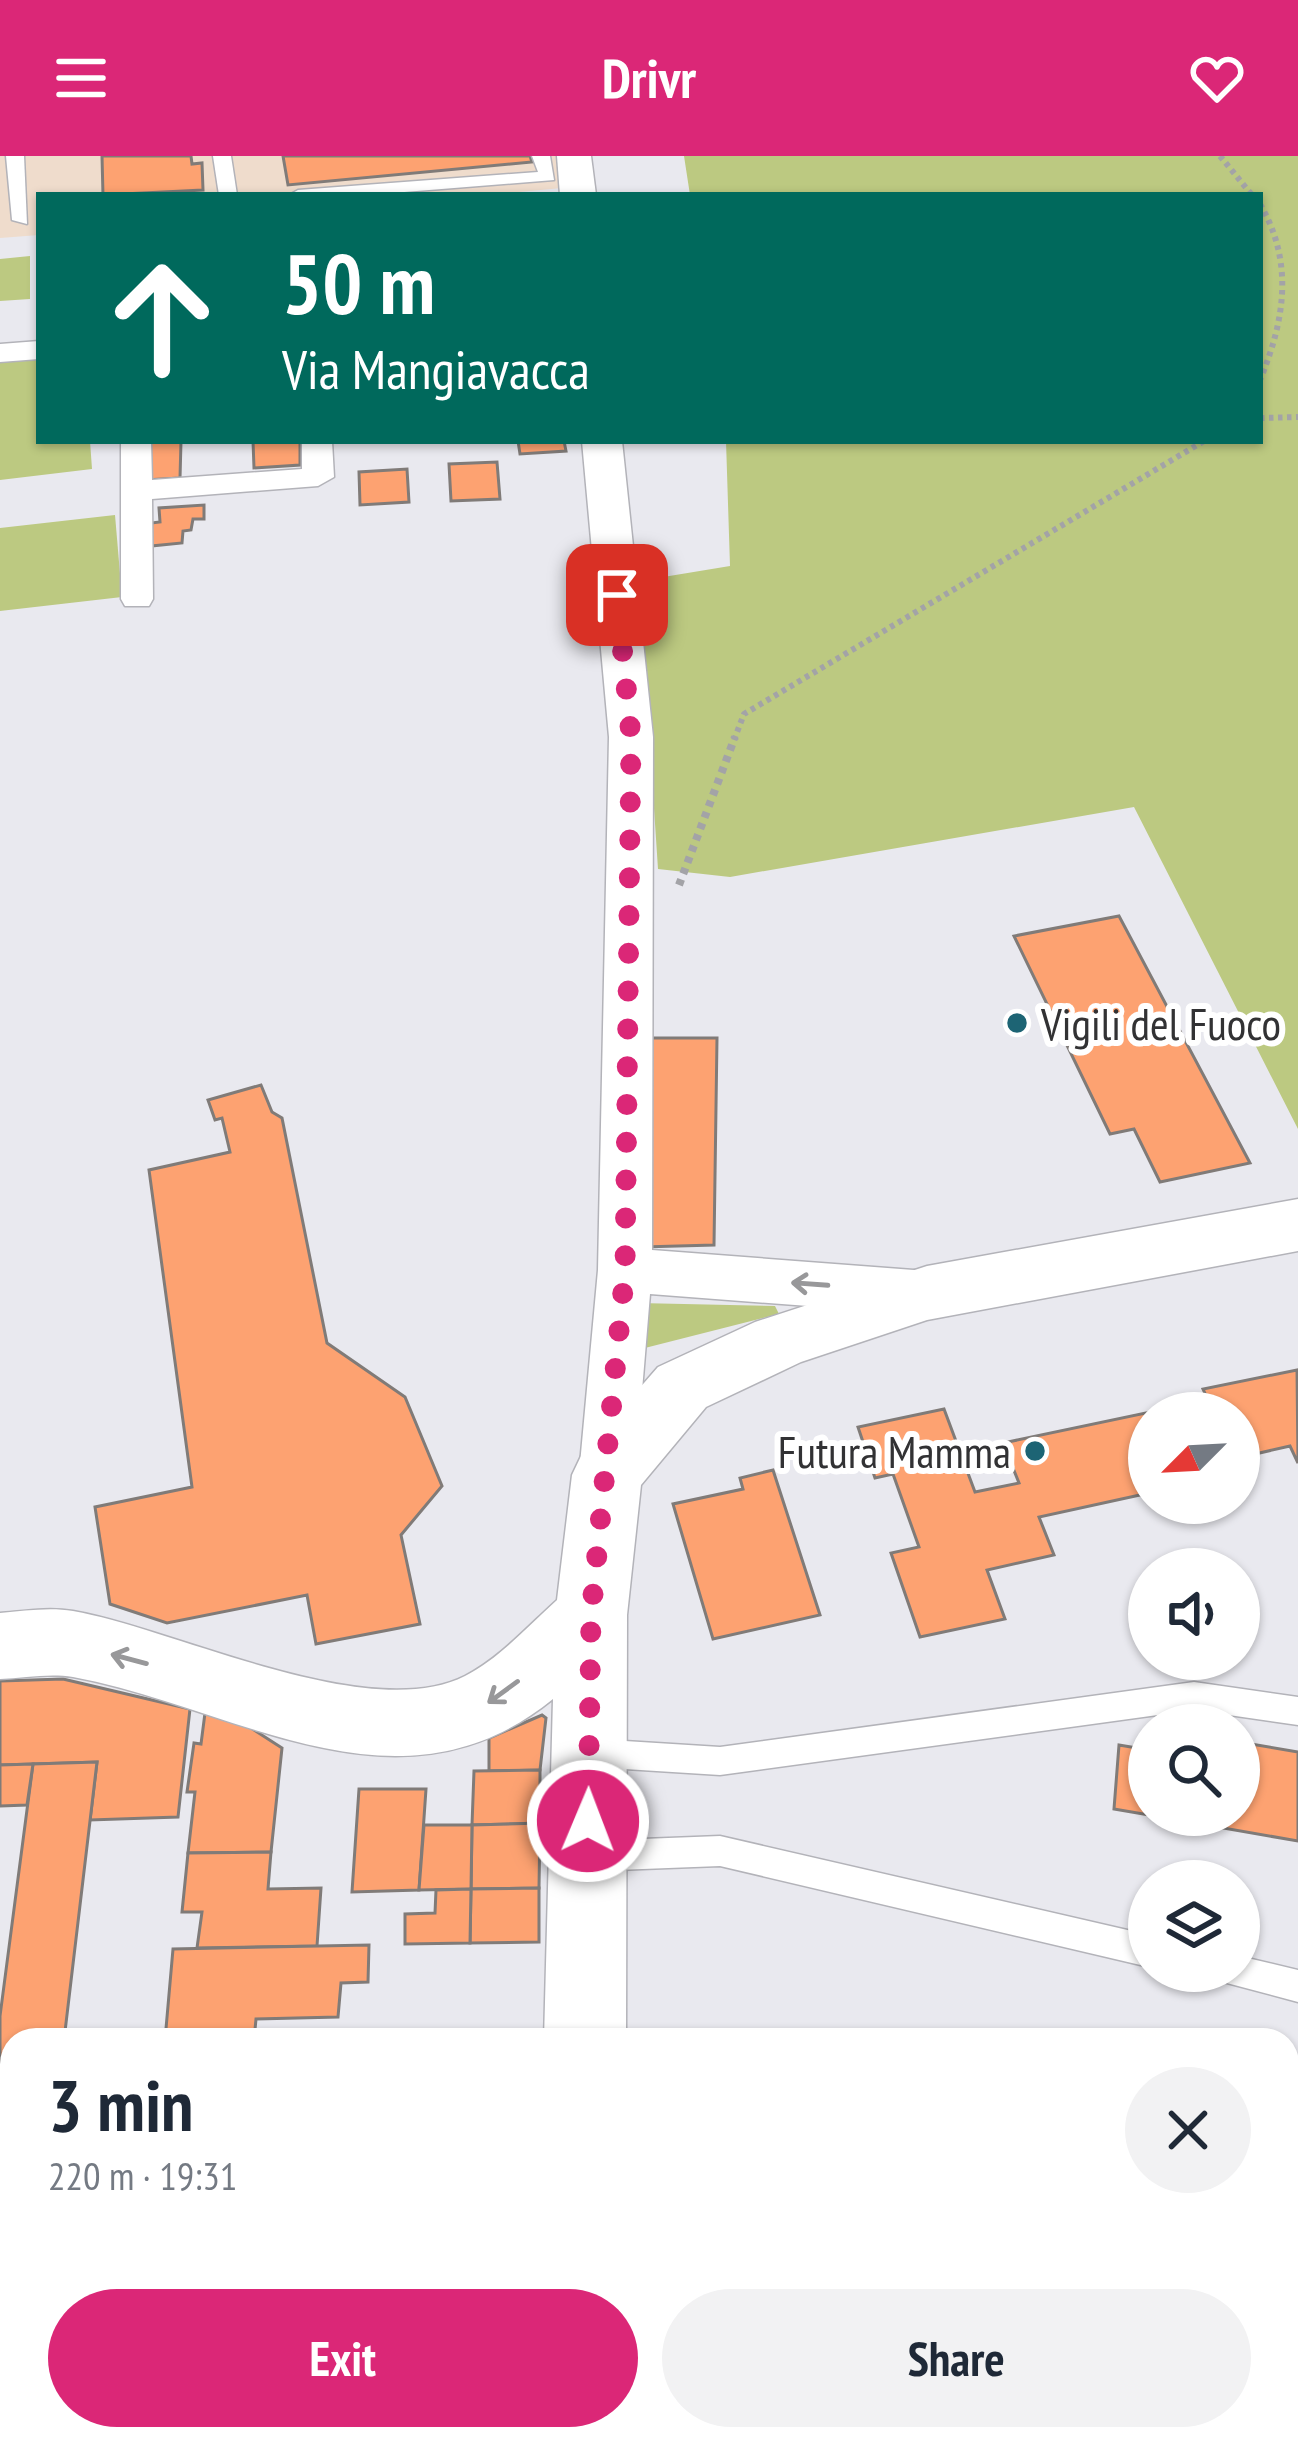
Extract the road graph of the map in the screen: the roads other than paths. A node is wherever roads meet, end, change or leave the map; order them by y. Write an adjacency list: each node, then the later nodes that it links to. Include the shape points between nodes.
1 (15, 156): 8 (lane)
2 (222, 156): 5 (lane)
3 (541, 156): 6 (lane, via 548,176)
4 (574, 156): 7 (street)
5 (228, 192)
6 (337, 192)
7 (578, 192)
8 (30, 219): 9 (lane)
9 (0, 222)
10 (36, 350): 11 (street)
11 (0, 353)
12 (136, 444): 15 (street)
13 (317, 444): 15 (street, via 318,477)
14 (602, 444): 18 (street, via 631,736)
15 (136, 491): 16 (street)
16 (137, 599)
17 (1298, 1225): 19 (main road)
18 (625, 1270): 19 (street, one-way to 18); 20 (street)
19 (927, 1293): 20 (main road, via 779,1342 682,1387)
20 (607, 1475): 21 (main road)
21 (591, 1615): 22 (main road, one-way to 22, via 487,1704 415,1724 340,1718 69,1643); 24 (main road)
22 (0, 1646)
23 (1298, 1711): 24 (lane, via 1194,1696 720,1761)
24 (589, 1753): 25 (main road)
25 (587, 1856): 26 (lane, via 720,1851); 29 (main road)
26 (1128, 1946)
27 (1260, 1977): 28 (lane)
28 (1298, 1986)
29 (585, 2028)

